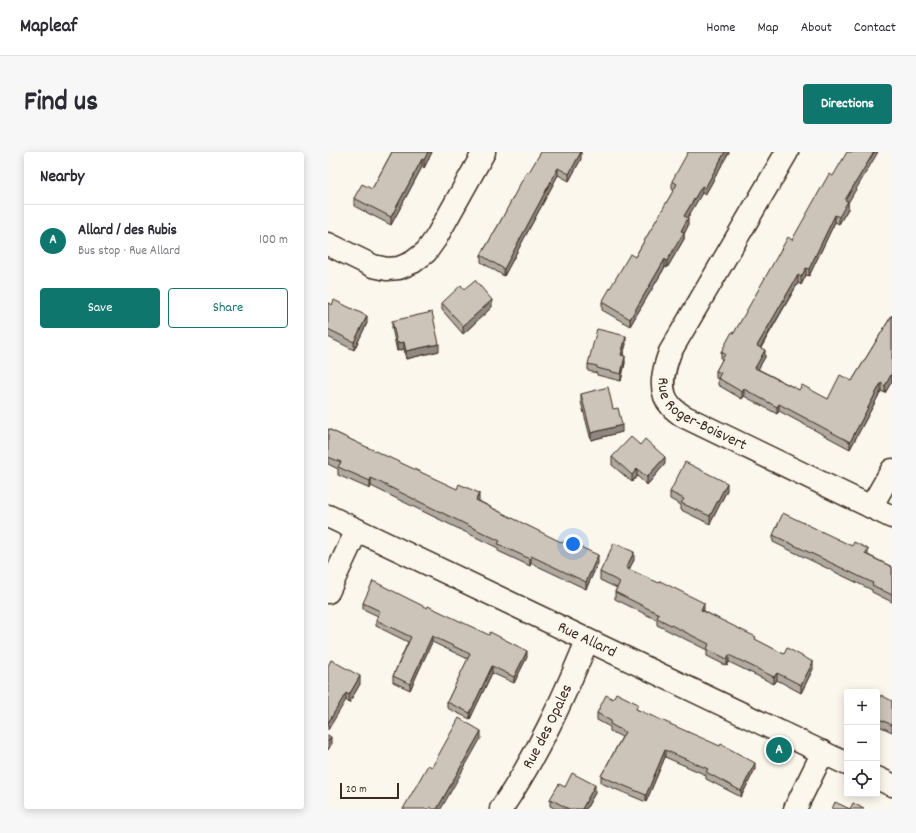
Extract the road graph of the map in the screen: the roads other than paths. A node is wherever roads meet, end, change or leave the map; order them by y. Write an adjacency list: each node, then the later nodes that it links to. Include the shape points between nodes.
1 (484, 152): 3 (street, via 436,238 426,252 413,262 399,268 387,269 373,266)
2 (787, 152): 5 (street, Rue Roger-Boisvert, via 670,352 663,370 663,388 670,405 683,416)
3 (328, 244)
4 (892, 470): 5 (street)
5 (871, 507): 7 (street, Rue Roger-Boisvert)
6 (328, 516): 8 (street, Rue Allard)
7 (892, 517)
8 (356, 530): 9 (street); 10 (street, Rue Allard)
9 (328, 592)
10 (587, 640): 11 (street, Rue Allard); 15 (street, Rue des Opales, via 539,747)
11 (823, 752): 12 (street, Rue Allard); 16 (street)
12 (844, 762)
13 (880, 779): 14 (street)
14 (892, 785)
15 (501, 809)
16 (795, 809)

